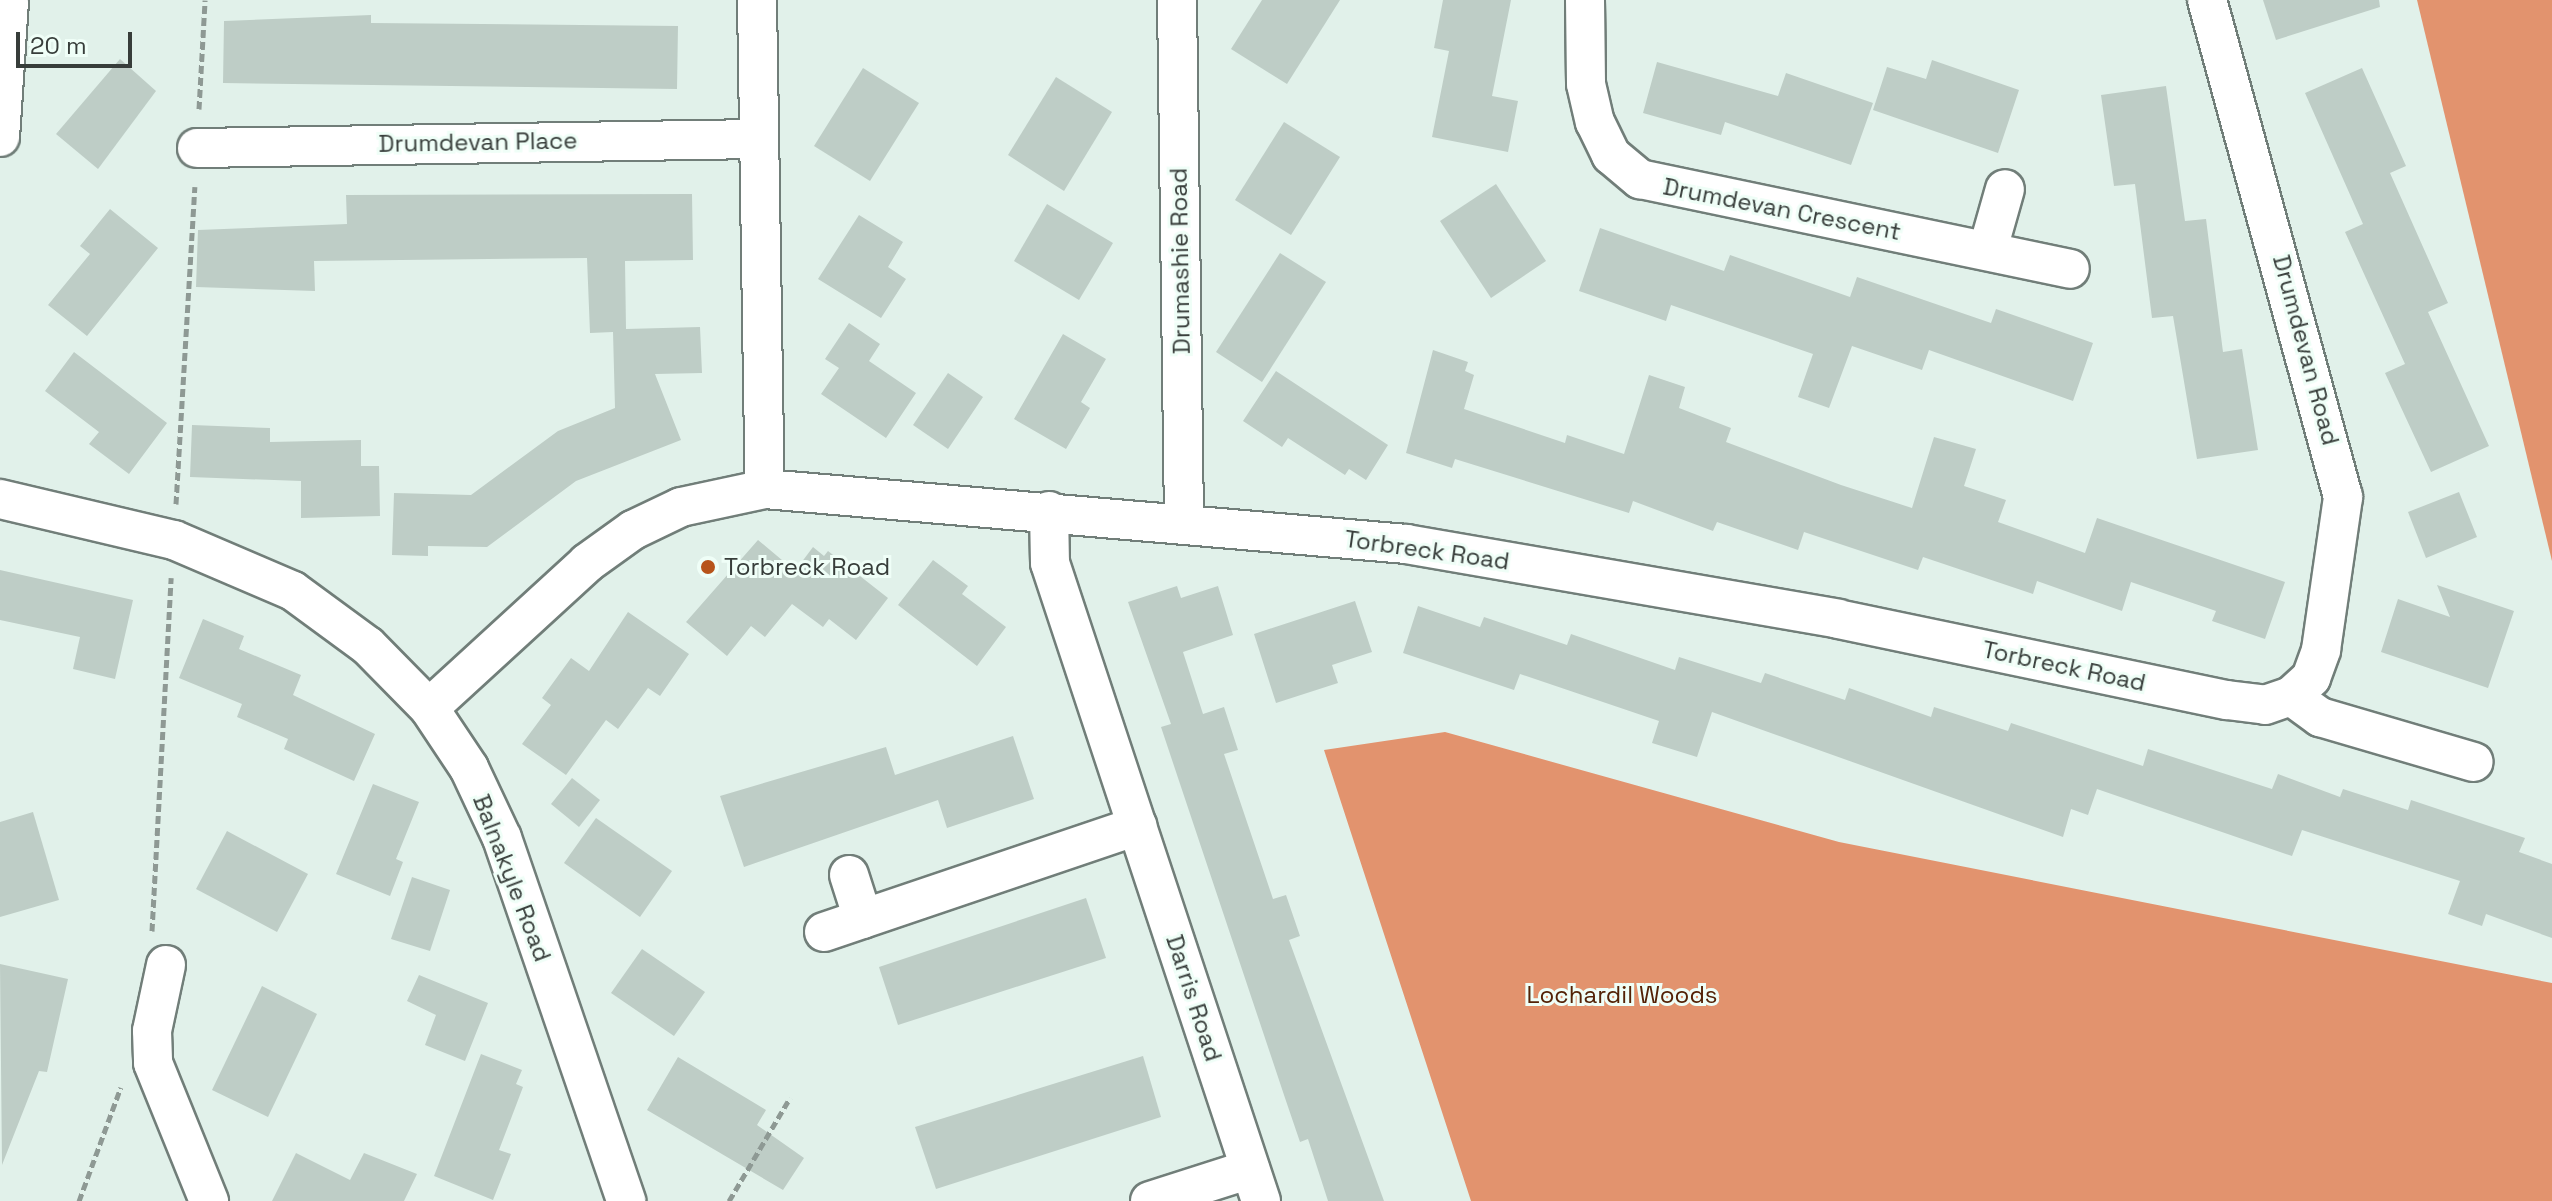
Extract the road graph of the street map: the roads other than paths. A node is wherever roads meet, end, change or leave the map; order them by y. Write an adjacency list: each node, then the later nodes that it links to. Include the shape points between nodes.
1 (9, 0): 6 (street)
2 (757, 0): 7 (street)
3 (1177, 0): 15 (street, Drumashie Road)
4 (1585, 0): 10 (street, Drumdevan Crescent, via 1586,84 1595,122 1611,155 1640,179)
5 (2207, 0): 16 (street, Drumdevan Road, via 2343,497 2321,650 2311,678)
6 (0, 137)
7 (759, 139): 8 (street, Drumdevan Place); 12 (street)
8 (197, 148)
9 (2005, 189): 10 (street)
10 (1988, 249): 11 (street, Drumdevan Crescent)
11 (2070, 269)
12 (765, 489): 14 (street, Torbreck Road); 17 (street, Torbreck Road, via 681,507 633,530 587,563)
13 (0, 499): 17 (street, Balnakyle Road, via 174,540 293,591 368,646)
14 (1049, 511): 15 (street, Torbreck Road); 19 (street, Darris Road, via 1050,563)
15 (1184, 522): 16 (street, Torbreck Road, via 1437,549 1838,619 2227,700 2265,705)
16 (2291, 696): 18 (street, via 2320,717)
17 (429, 708): 26 (street, Balnakyle Road, via 469,768 502,838)
18 (2474, 762)
19 (1138, 826): 21 (street); 24 (street, Darris Road)
20 (849, 875): 21 (street)
21 (863, 919): 22 (street)
22 (824, 932)
23 (166, 965): 25 (street, via 152,1031 153,1063)
24 (1256, 1185): 27 (street, Darris Road)
25 (209, 1201)
26 (626, 1201)
27 (1150, 1201)

